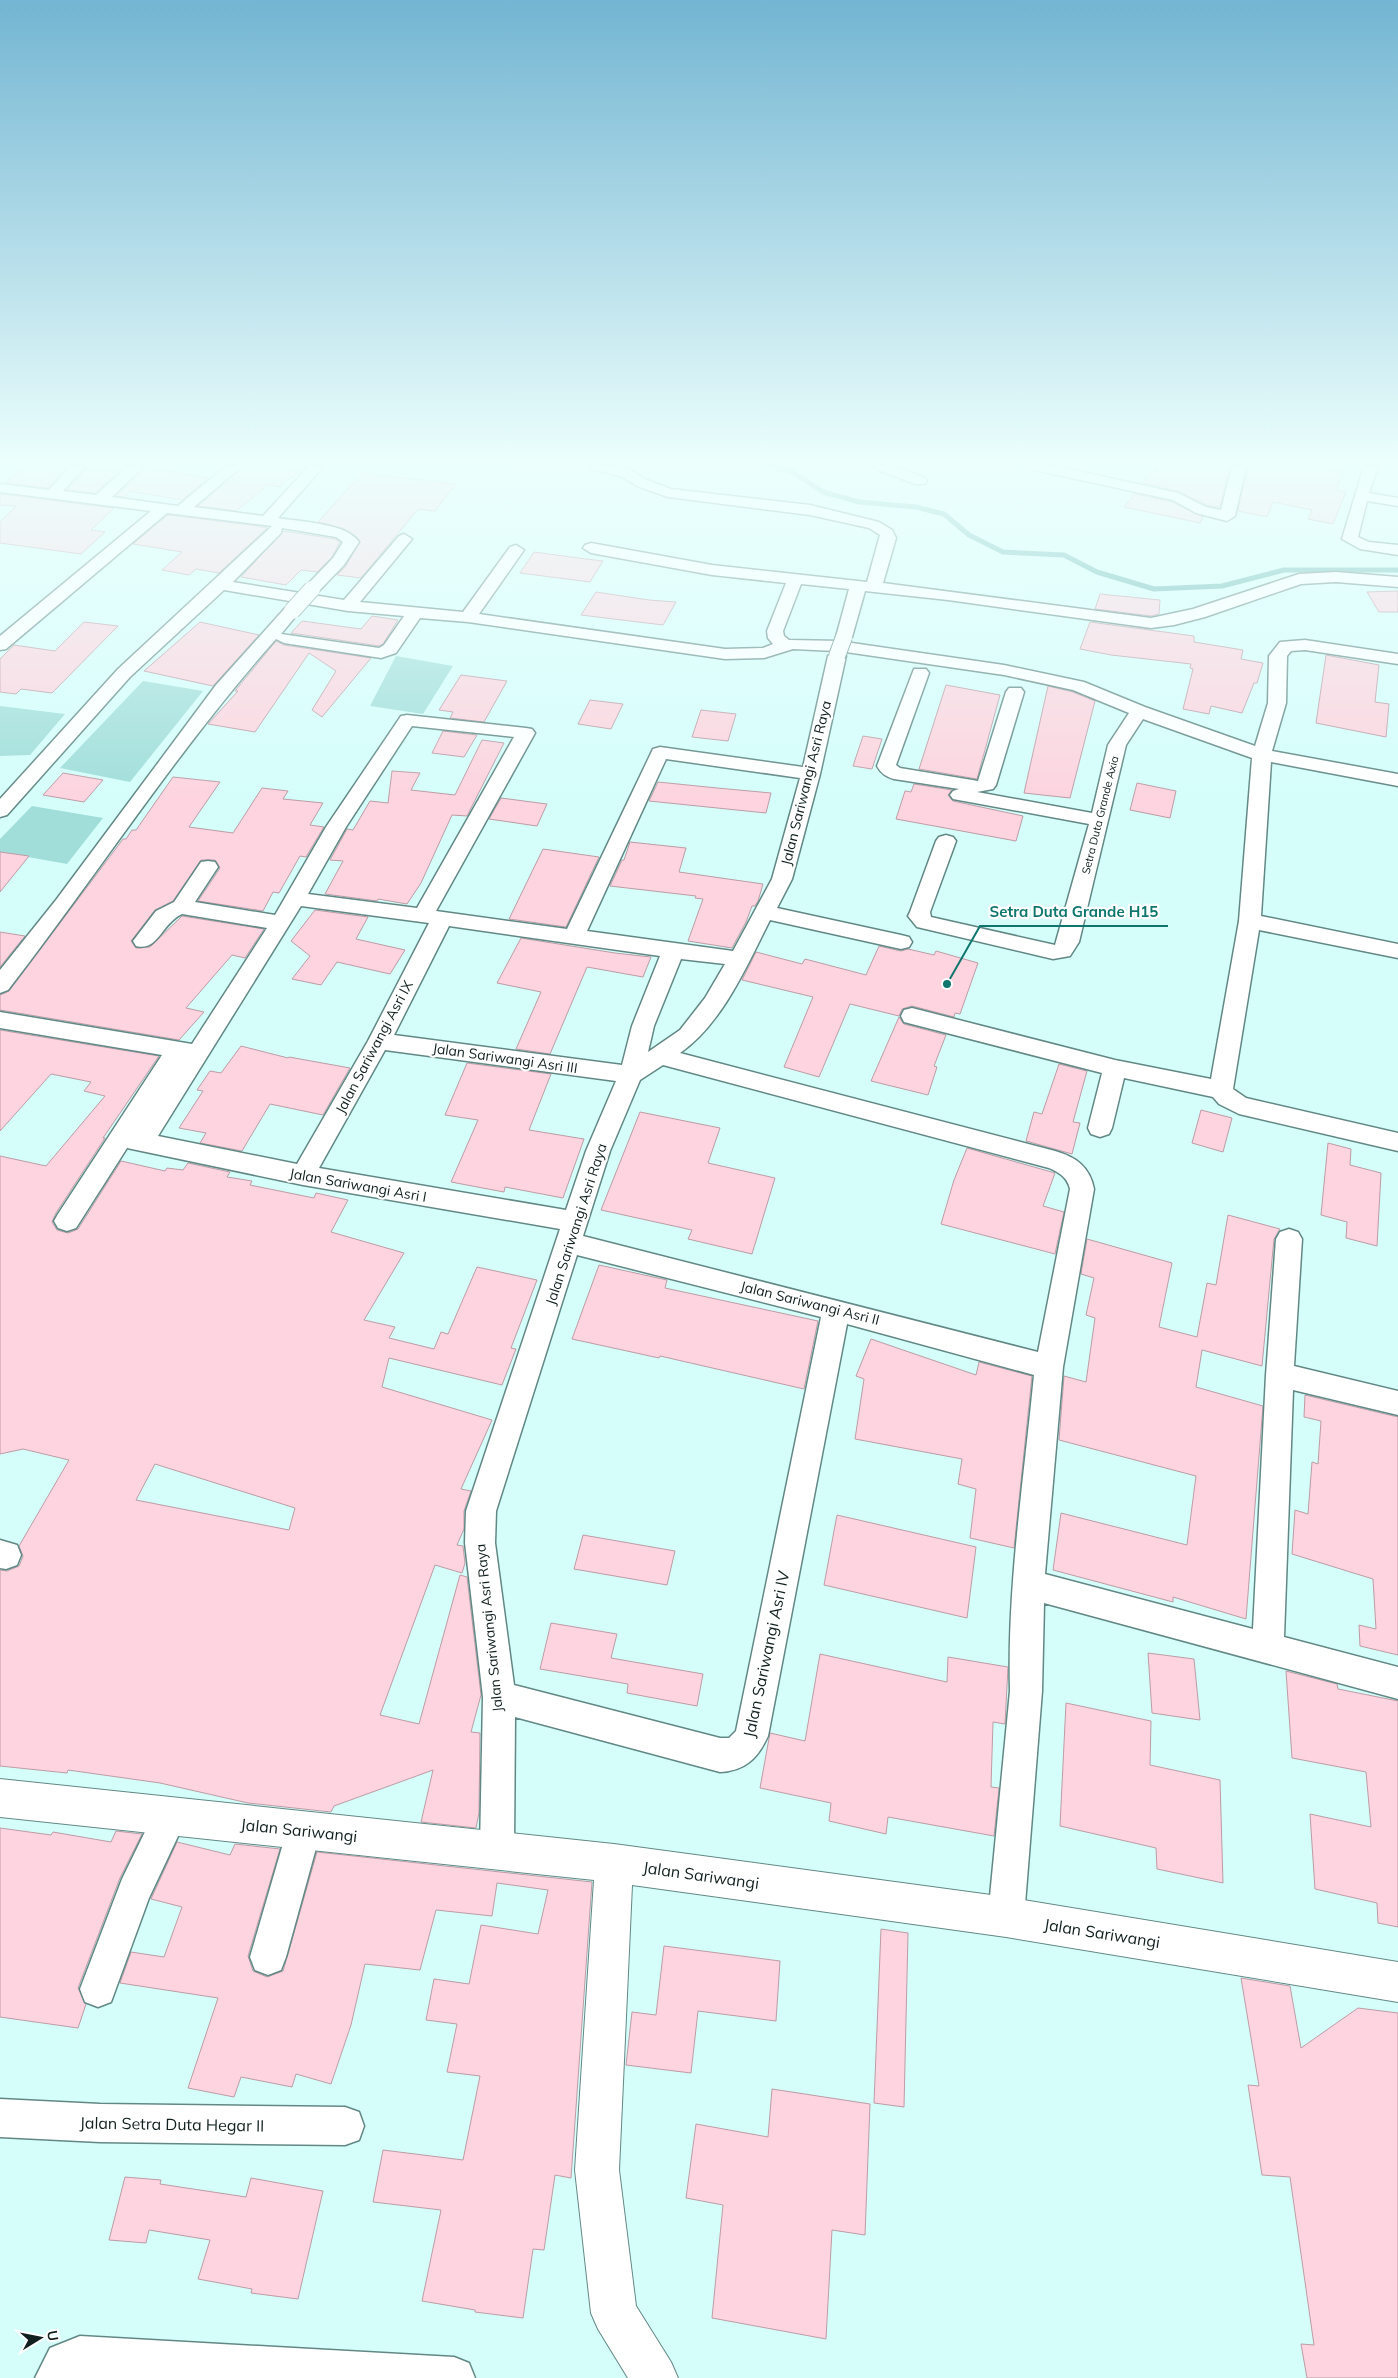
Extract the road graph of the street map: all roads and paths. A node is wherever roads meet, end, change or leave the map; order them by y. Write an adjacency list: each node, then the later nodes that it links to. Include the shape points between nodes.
1 (82, 577): 18 (street)
2 (227, 577): 12 (street)
3 (324, 577): 46 (street, bridge, via 222,689)
4 (372, 577): 14 (street)
5 (497, 577): 16 (street)
6 (784, 577): 13 (street)
7 (870, 577): 13 (street, Jalan Sariwangi Asri Raya)
8 (1315, 577): 13 (street, via 1174,620 1151,623)
9 (1352, 577): 10 (street)
10 (1398, 582)
11 (792, 584): 19 (street, via 775,631 776,638)
12 (220, 585): 14 (street); 30 (street, via 124,673)
13 (866, 585): 27 (street, Jalan Sariwangi Asri Raya, via 841,646)
14 (348, 606): 15 (street)
15 (415, 613): 16 (street); 17 (street, via 390,649 381,653)
16 (468, 617): 19 (street, via 726,654 764,653)
17 (284, 638)
18 (0, 645)
19 (786, 646): 22 (street, via 804,643 853,647)
20 (1398, 659): 26 (street, via 1305,644 1286,646 1278,656 1277,703)
21 (869, 665): 23 (street)
22 (1004, 670): 23 (street, via 998,680 985,682); 25 (street, via 1078,686)
23 (920, 673): 24 (street, via 886,766 894,773 980,787 986,785)
24 (1015, 692)
25 (1139, 711): 26 (street); 31 (street, Setra Duta Grande Axia, via 1117,745)
26 (1262, 756): 28 (street); 38 (street)
27 (811, 774): 36 (street, Jalan Sariwangi Asri Raya, via 782,879); 40 (street, via 660,752)
28 (1398, 780)
29 (882, 783): 31 (street)
30 (0, 811)
31 (1100, 820): 32 (street, Setra Duta Grande Axia, via 1066,947 1058,952 924,922 920,912)
32 (946, 841)
33 (208, 867): 35 (street)
34 (295, 899): 37 (street); 37 (street, Jalan Sariwangi Asri IX, via 336,827 407,720 526,733); 39 (street)
35 (181, 907): 39 (street); 41 (street, via 163,915)
36 (765, 912): 42 (street); 45 (street, Jalan Sariwangi Asri Raya)
37 (433, 916): 40 (street); 49 (street, Jalan Sariwangi Asri IX)
38 (1250, 921): 44 (street); 54 (street)
39 (281, 923): 50 (street)
40 (573, 938): 43 (street)
41 (144, 941)
42 (902, 942)
43 (673, 951): 45 (street); 53 (street, via 643,1026)
44 (1398, 951)
45 (739, 960): 51 (street, Jalan Sariwangi Asri Raya, via 688,1036)
46 (0, 985)
47 (912, 1016): 52 (street)
48 (0, 1020): 50 (street)
49 (379, 1041): 53 (street, Jalan Sariwangi Asri III); 58 (street, Jalan Sariwangi Asri IX)
50 (187, 1052): 56 (street)
51 (661, 1056): 53 (street, Jalan Sariwangi Asri Raya); 63 (street, via 1054,1160 1076,1171 1082,1189)
52 (1115, 1068): 54 (street); 55 (street)
53 (631, 1075): 60 (street, Jalan Sariwangi Asri Raya, via 598,1151)
54 (1221, 1090): 57 (street, via 1239,1105)
55 (1100, 1128)
56 (132, 1139): 58 (street, Jalan Sariwangi Asri I); 59 (street)
57 (1398, 1142)
58 (303, 1175): 60 (street, Jalan Sariwangi Asri I)
59 (67, 1221)
60 (572, 1232): 62 (street, Jalan Sariwangi Asri II); 69 (street, Jalan Sariwangi Asri Raya, via 481,1512 480,1543)
61 (1289, 1239): 64 (street)
62 (836, 1310): 63 (street, Jalan Sariwangi Asri II); 69 (street, Jalan Sariwangi Asri IV, via 751,1736 746,1746 731,1755 720,1754)
63 (1049, 1367): 66 (street)
64 (1280, 1375): 65 (street); 67 (street)
65 (1398, 1403)
66 (1029, 1584): 67 (street); 75 (street, via 1026,1691)
67 (1268, 1649): 68 (street)
68 (1398, 1682)
69 (499, 1697): 73 (street, Jalan Sariwangi Asri Raya)
70 (0, 1798): 71 (street, Jalan Sariwangi)
71 (170, 1817): 72 (street, Jalan Sariwangi); 78 (street, via 134,1891)
72 (304, 1830): 73 (street, Jalan Sariwangi); 76 (street)
73 (497, 1849): 74 (street, Jalan Sariwangi)
74 (614, 1863): 75 (street, Jalan Sariwangi); 83 (street, via 597,2170 614,2313)
75 (1006, 1917): 77 (street, Jalan Sariwangi)
76 (268, 1956)
77 (1398, 1982)
78 (98, 1989)
79 (0, 2118): 80 (street, Jalan Setra Duta Hegar II, via 100,2123)
80 (345, 2126)
81 (56, 2378): 82 (street, via 65,2363 80,2357)
82 (454, 2378)
83 (655, 2378)

